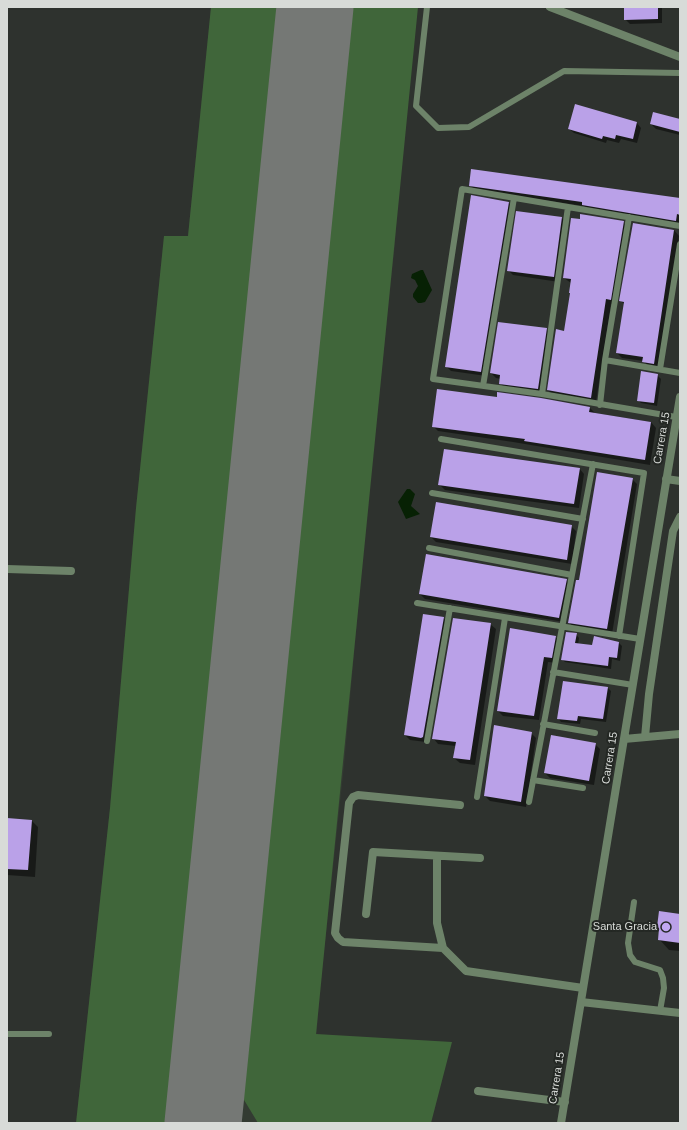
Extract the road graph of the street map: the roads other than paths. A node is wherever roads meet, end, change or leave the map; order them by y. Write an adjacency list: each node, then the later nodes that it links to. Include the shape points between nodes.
1 (427, 7): 4 (lane, via 416,106 438,128 469,127 564,71)
2 (550, 7): 3 (street)
3 (680, 57)
4 (680, 73)
5 (514, 198): 6 (lane); 13 (lane); 13 (lane, via 462,189 432,379)
6 (568, 207): 7 (lane); 14 (lane)
7 (629, 217): 8 (lane); 10 (lane)
8 (680, 226)
9 (680, 244): 11 (lane)
10 (605, 360): 11 (lane); 16 (lane)
11 (660, 369): 12 (lane)
12 (680, 373)
13 (483, 386): 14 (lane)
14 (542, 394): 16 (lane)
15 (680, 397): 17 (street, Carrera 15)
16 (600, 405): 17 (lane)
17 (676, 416): 20 (street, Carrera 15)
18 (440, 439): 19 (lane)
19 (593, 464): 24 (lane); 33 (lane, via 644,473)
20 (666, 479): 21 (street); 34 (street, Carrera 15)
21 (680, 481)
22 (432, 494): 24 (lane)
23 (680, 517): 40 (street, via 674,527)
24 (583, 519): 28 (lane)
25 (429, 548): 28 (lane)
26 (7, 569): 27 (street)
27 (71, 571)
28 (572, 574): 32 (lane)
29 (417, 603): 30 (lane)
30 (450, 608): 31 (lane); 42 (lane)
31 (505, 618): 32 (lane); 45 (lane)
32 (562, 627): 33 (lane); 35 (lane)
33 (619, 636): 34 (lane)
34 (640, 639): 36 (street, Carrera 15)
35 (553, 672): 36 (lane); 37 (lane)
36 (633, 684): 41 (street, Carrera 15)
37 (543, 724): 38 (lane); 43 (lane)
38 (595, 733)
39 (680, 734): 40 (street)
40 (645, 737): 41 (street)
41 (624, 739): 53 (street, Carrera 15)
42 (427, 741)
43 (533, 780): 44 (lane); 46 (lane)
44 (583, 788)
45 (477, 797)
46 (529, 802)
47 (460, 805): 52 (street, via 358,795 349,803 335,933 338,938 343,942)
48 (437, 856): 49 (street); 51 (street, via 373,852); 52 (street, via 437,923)
49 (480, 858)
50 (634, 902): 55 (lane, via 628,943 630,955 635,962 660,970 664,988)
51 (366, 914)
52 (443, 948): 53 (street, via 466,971)
53 (583, 988): 54 (street, Carrera 15)
54 (581, 1002): 55 (street); 60 (street, Carrera 15)
55 (660, 1011): 56 (street)
56 (680, 1013)
57 (7, 1034): 58 (lane)
58 (49, 1034)
59 (478, 1091): 60 (street)
60 (565, 1102): 61 (street, Carrera 15)
61 (562, 1123)

